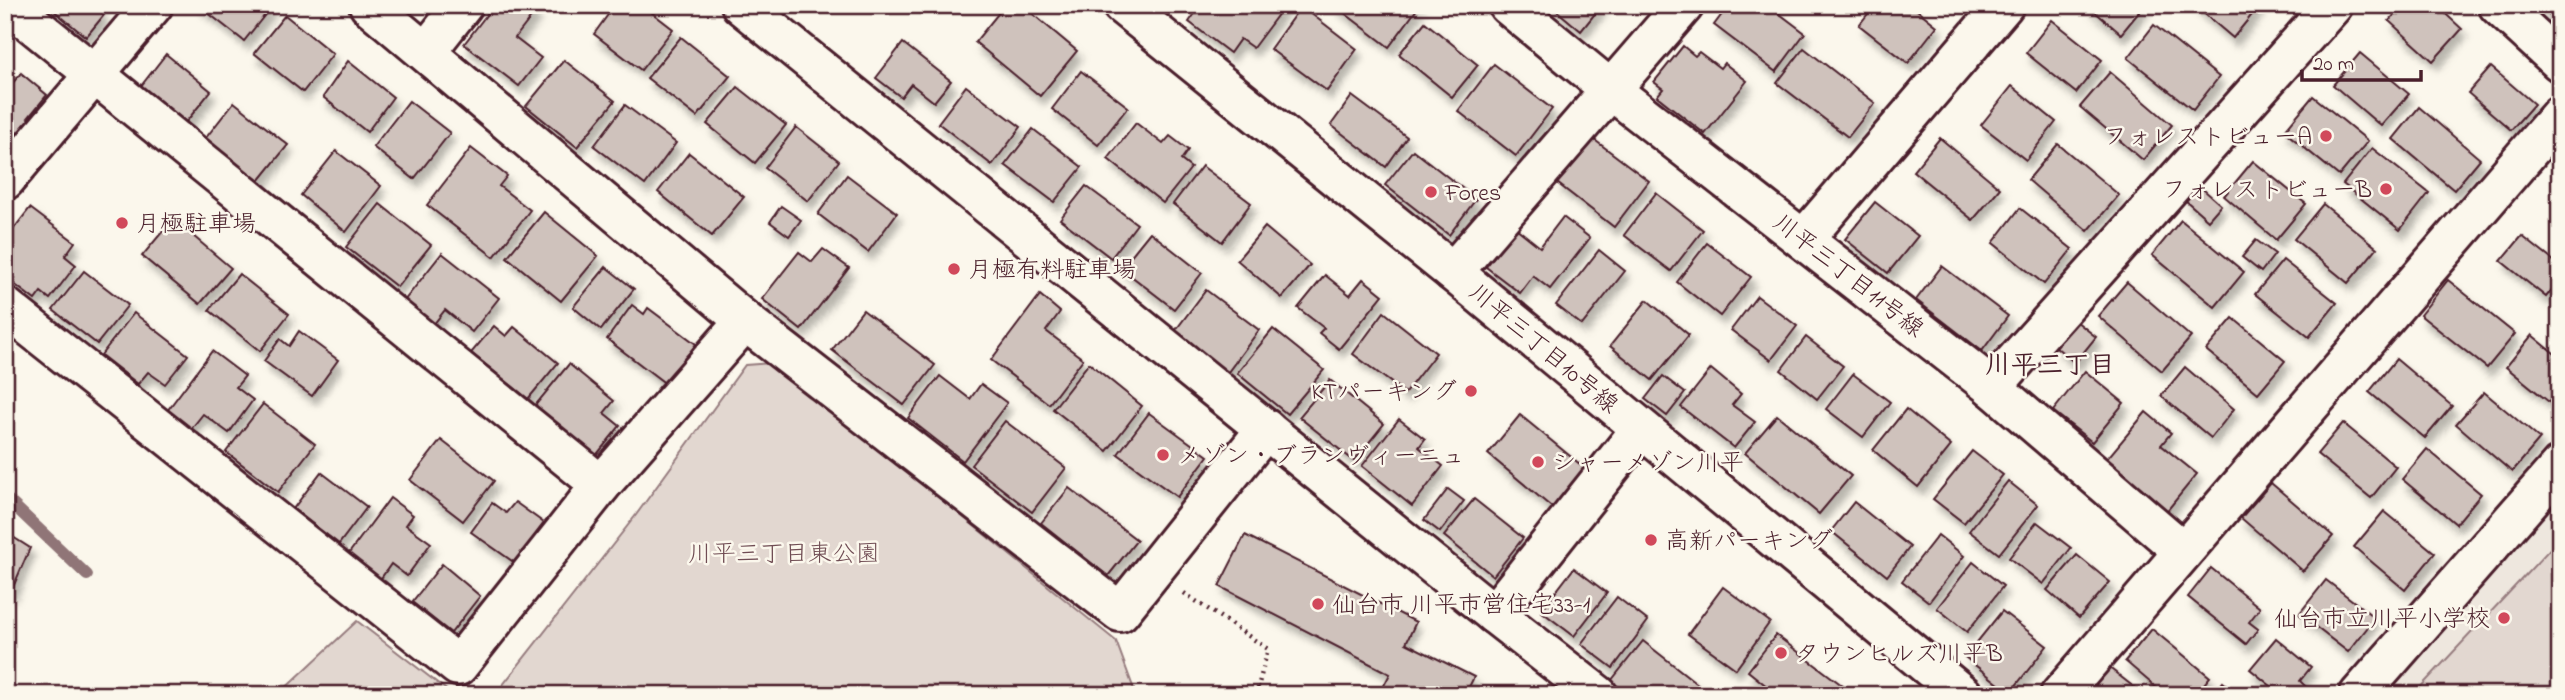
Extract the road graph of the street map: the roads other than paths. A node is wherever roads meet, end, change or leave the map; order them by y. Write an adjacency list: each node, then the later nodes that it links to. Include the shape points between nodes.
1 (9, 5): 14 (street)
2 (153, 5): 14 (street)
3 (369, 5): 12 (street)
4 (463, 5): 12 (street)
5 (741, 5): 23 (street)
6 (1122, 5): 19 (street, 川平三丁目10号線)
7 (1508, 5): 15 (street, 川平三丁目11号線)
8 (1684, 5): 15 (street)
9 (2004, 5): 18 (street)
10 (2333, 5): 22 (street)
11 (2498, 5): 13 (street)
12 (426, 52): 21 (street)
13 (2560, 62)
14 (95, 74): 17 (street); 26 (street)
15 (1611, 90): 18 (street, 川平三丁目11号線); 19 (street)
16 (2560, 116): 27 (street)
17 (5, 180)
18 (1804, 239): 22 (street, 川平三丁目11号線)
19 (1453, 272): 24 (street, 川平三丁目10号線)
20 (5, 307): 26 (street, via 457,666)
21 (745, 321): 23 (street, via 1120,612); 26 (street)
22 (1992, 387): 27 (street, 川平三丁目11号線)
23 (1266, 429): 28 (street)
24 (1641, 429): 28 (street); 30 (street, 川平三丁目10号線)
25 (2560, 466): 32 (street)
26 (601, 485)
27 (2183, 551): 31 (street)
28 (1493, 614): 29 (street)
29 (1598, 695)
30 (1963, 695)
31 (2060, 695)
32 (2359, 695)

